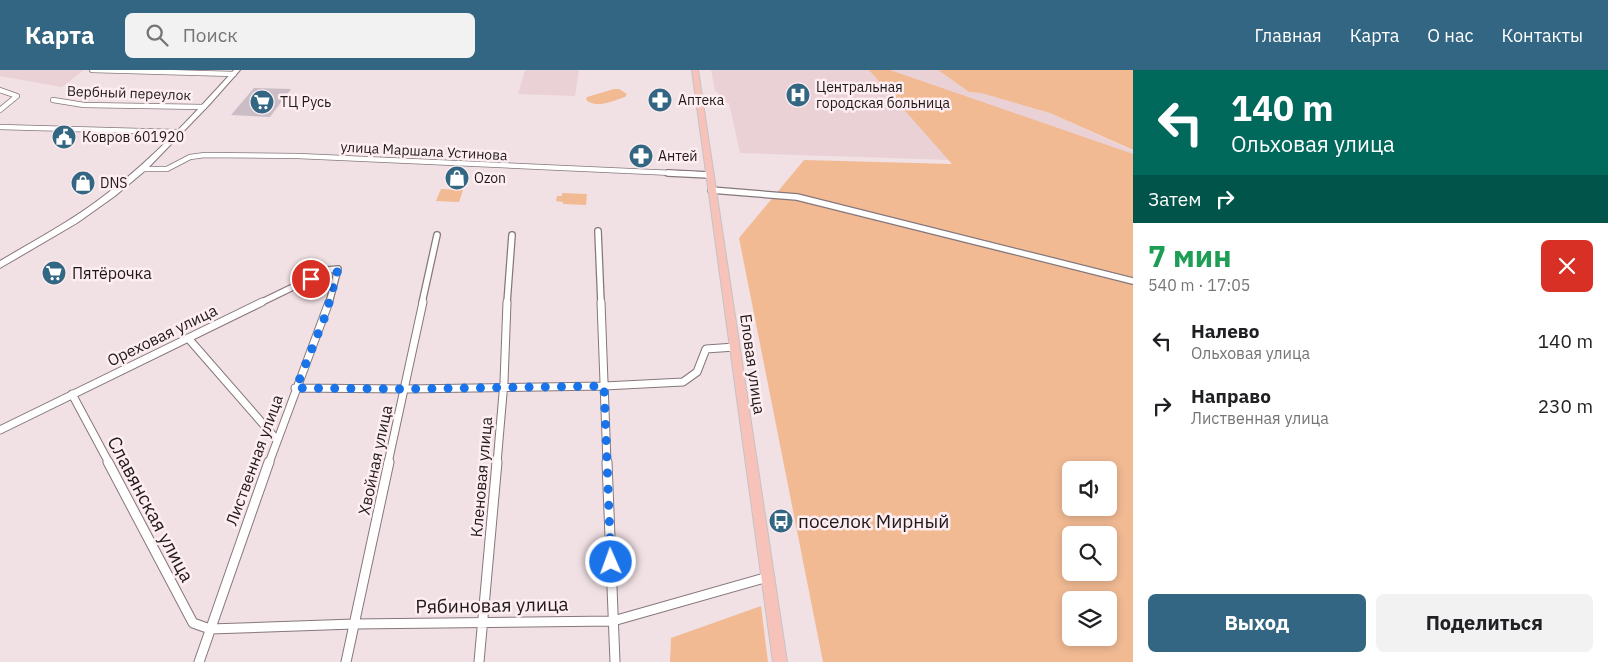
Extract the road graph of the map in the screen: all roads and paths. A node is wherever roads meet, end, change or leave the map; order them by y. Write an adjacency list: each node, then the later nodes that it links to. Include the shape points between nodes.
1 (92, 70): 3 (street)
2 (695, 70): 11 (main road, Еловая улица)
3 (235, 72): 6 (main road)
4 (0, 90): 7 (street, via 17,96)
5 (52, 100): 6 (street, Вербный переулок, via 84,105)
6 (204, 107): 9 (main road)
7 (0, 110)
8 (0, 127): 9 (street)
9 (177, 132): 10 (main road)
10 (141, 169): 11 (street, улица Маршала Устинова, via 167,169 190,157 204,155 298,156); 16 (main road, via 74,221)
11 (709, 175): 12 (main road, Еловая улица)
12 (712, 190): 18 (street, via 797,197); 20 (main road, Еловая улица)
13 (598, 231): 21 (street)
14 (437, 235): 24 (street, Хвойная улица)
15 (512, 235): 23 (street, Кленовая улица)
16 (0, 265)
17 (338, 269): 19 (street, Ореховая улица, via 328,270); 22 (street, Лиственная улица, via 326,314)
18 (1133, 280)
19 (188, 338): 25 (street, Ореховая улица); 27 (street)
20 (735, 347): 21 (street, via 706,349 697,372 683,382); 28 (main road, Еловая улица)
21 (604, 386): 23 (street); 29 (street)
22 (296, 388): 24 (street); 27 (street, Лиственная улица)
23 (503, 388): 24 (street); 30 (street, Кленовая улица)
24 (404, 389): 31 (street, Хвойная улица)
25 (72, 394): 26 (street, Ореховая улица); 32 (street, Славянская улица, via 193,623)
26 (0, 430)
27 (277, 440): 32 (street, Лиственная улица)
28 (768, 577): 29 (street, Рябиновая улица); 37 (main road, Еловая улица)
29 (613, 621): 30 (street, Рябиновая улица); 36 (street)
30 (483, 622): 31 (street, Рябиновая улица); 35 (street, Кленовая улица)
31 (354, 624): 32 (street, Рябиновая улица); 34 (street, Хвойная улица)
32 (210, 629): 33 (street, Лиственная улица)
33 (199, 662)
34 (346, 662)
35 (480, 662)
36 (615, 662)
37 (780, 662)

